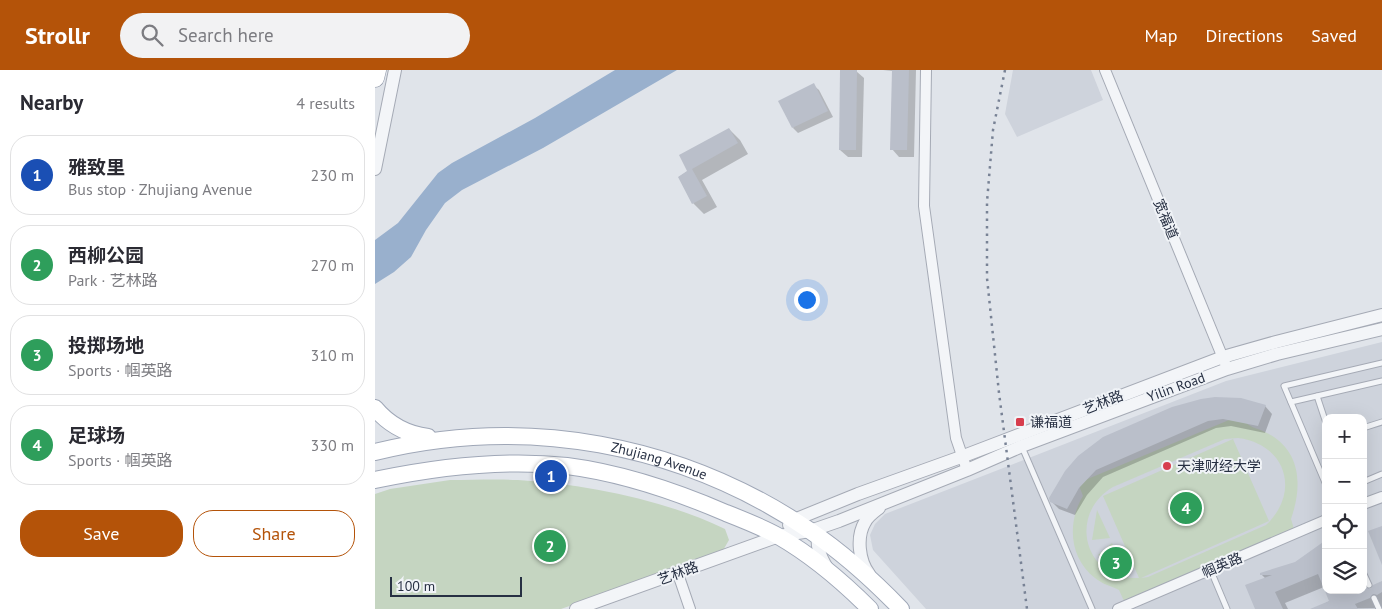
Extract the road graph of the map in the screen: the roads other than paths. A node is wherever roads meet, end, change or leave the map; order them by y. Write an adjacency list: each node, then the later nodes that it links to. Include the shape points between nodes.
1 (377, 70): 5 (highway)
2 (395, 70): 6 (street)
3 (926, 70): 21 (street, via 924,206 953,420)
4 (1105, 70): 10 (street, 宽福道)
5 (375, 78)
6 (375, 169)
7 (1382, 316): 10 (street, 艺林路)
8 (1382, 329): 10 (street, Yilin Road)
9 (1382, 362): 13 (lane, via 1284,386)
10 (1225, 363): 19 (street, Yilin Road); 21 (street, 艺林路)
11 (1382, 380): 12 (lane)
12 (1317, 396): 13 (lane); 15 (lane)
13 (1291, 402): 24 (lane)
14 (375, 408): 18 (main road, via 402,430)
15 (1323, 414)
16 (1382, 422): 17 (lane)
17 (1367, 427)
18 (443, 439): 20 (main road, Zhujiang Avenue); 31 (main road, Zhujiang Avenue, via 519,436 591,442 632,451 716,480)
19 (1021, 446): 22 (street, Yilin Road); 46 (lane)
20 (375, 452)
21 (961, 457): 22 (street); 27 (street, 艺林路)
22 (967, 470): 29 (street, Yilin Road)
23 (1382, 474): 26 (lane)
24 (1322, 475)
25 (375, 480): 34 (main road, Zhujiang Avenue, via 466,466 568,466 673,491)
26 (1367, 480)
27 (858, 494): 31 (street, 艺林路); 33 (street, via 831,512)
28 (1382, 497): 30 (street)
29 (891, 501): 33 (street, Yilin Road); 40 (street, via 865,521 860,538 864,568)
30 (1367, 503)
31 (794, 520): 33 (main road, Zhujiang Avenue); 34 (street, 艺林路)
32 (1322, 522): 35 (street, 帼英路)
33 (816, 532): 34 (street, 艺林路); 36 (street, via 818,551); 40 (main road, Zhujiang Avenue)
34 (779, 536): 36 (main road, Zhujiang Avenue); 37 (street, 艺林路)
35 (1211, 570): 47 (street, 帼英路); 48 (lane)
36 (829, 571): 44 (main road, Zhujiang Avenue)
37 (678, 574): 42 (street, 艺林路); 43 (street)
38 (1367, 581): 39 (lane)
39 (1369, 585)
40 (878, 586): 45 (main road, Zhujiang Avenue)
41 (1374, 598): 49 (lane)
42 (576, 609)
43 (690, 609)
44 (870, 609)
45 (901, 609)
46 (1092, 609)
47 (1118, 609)
48 (1227, 609)
49 (1379, 609)

